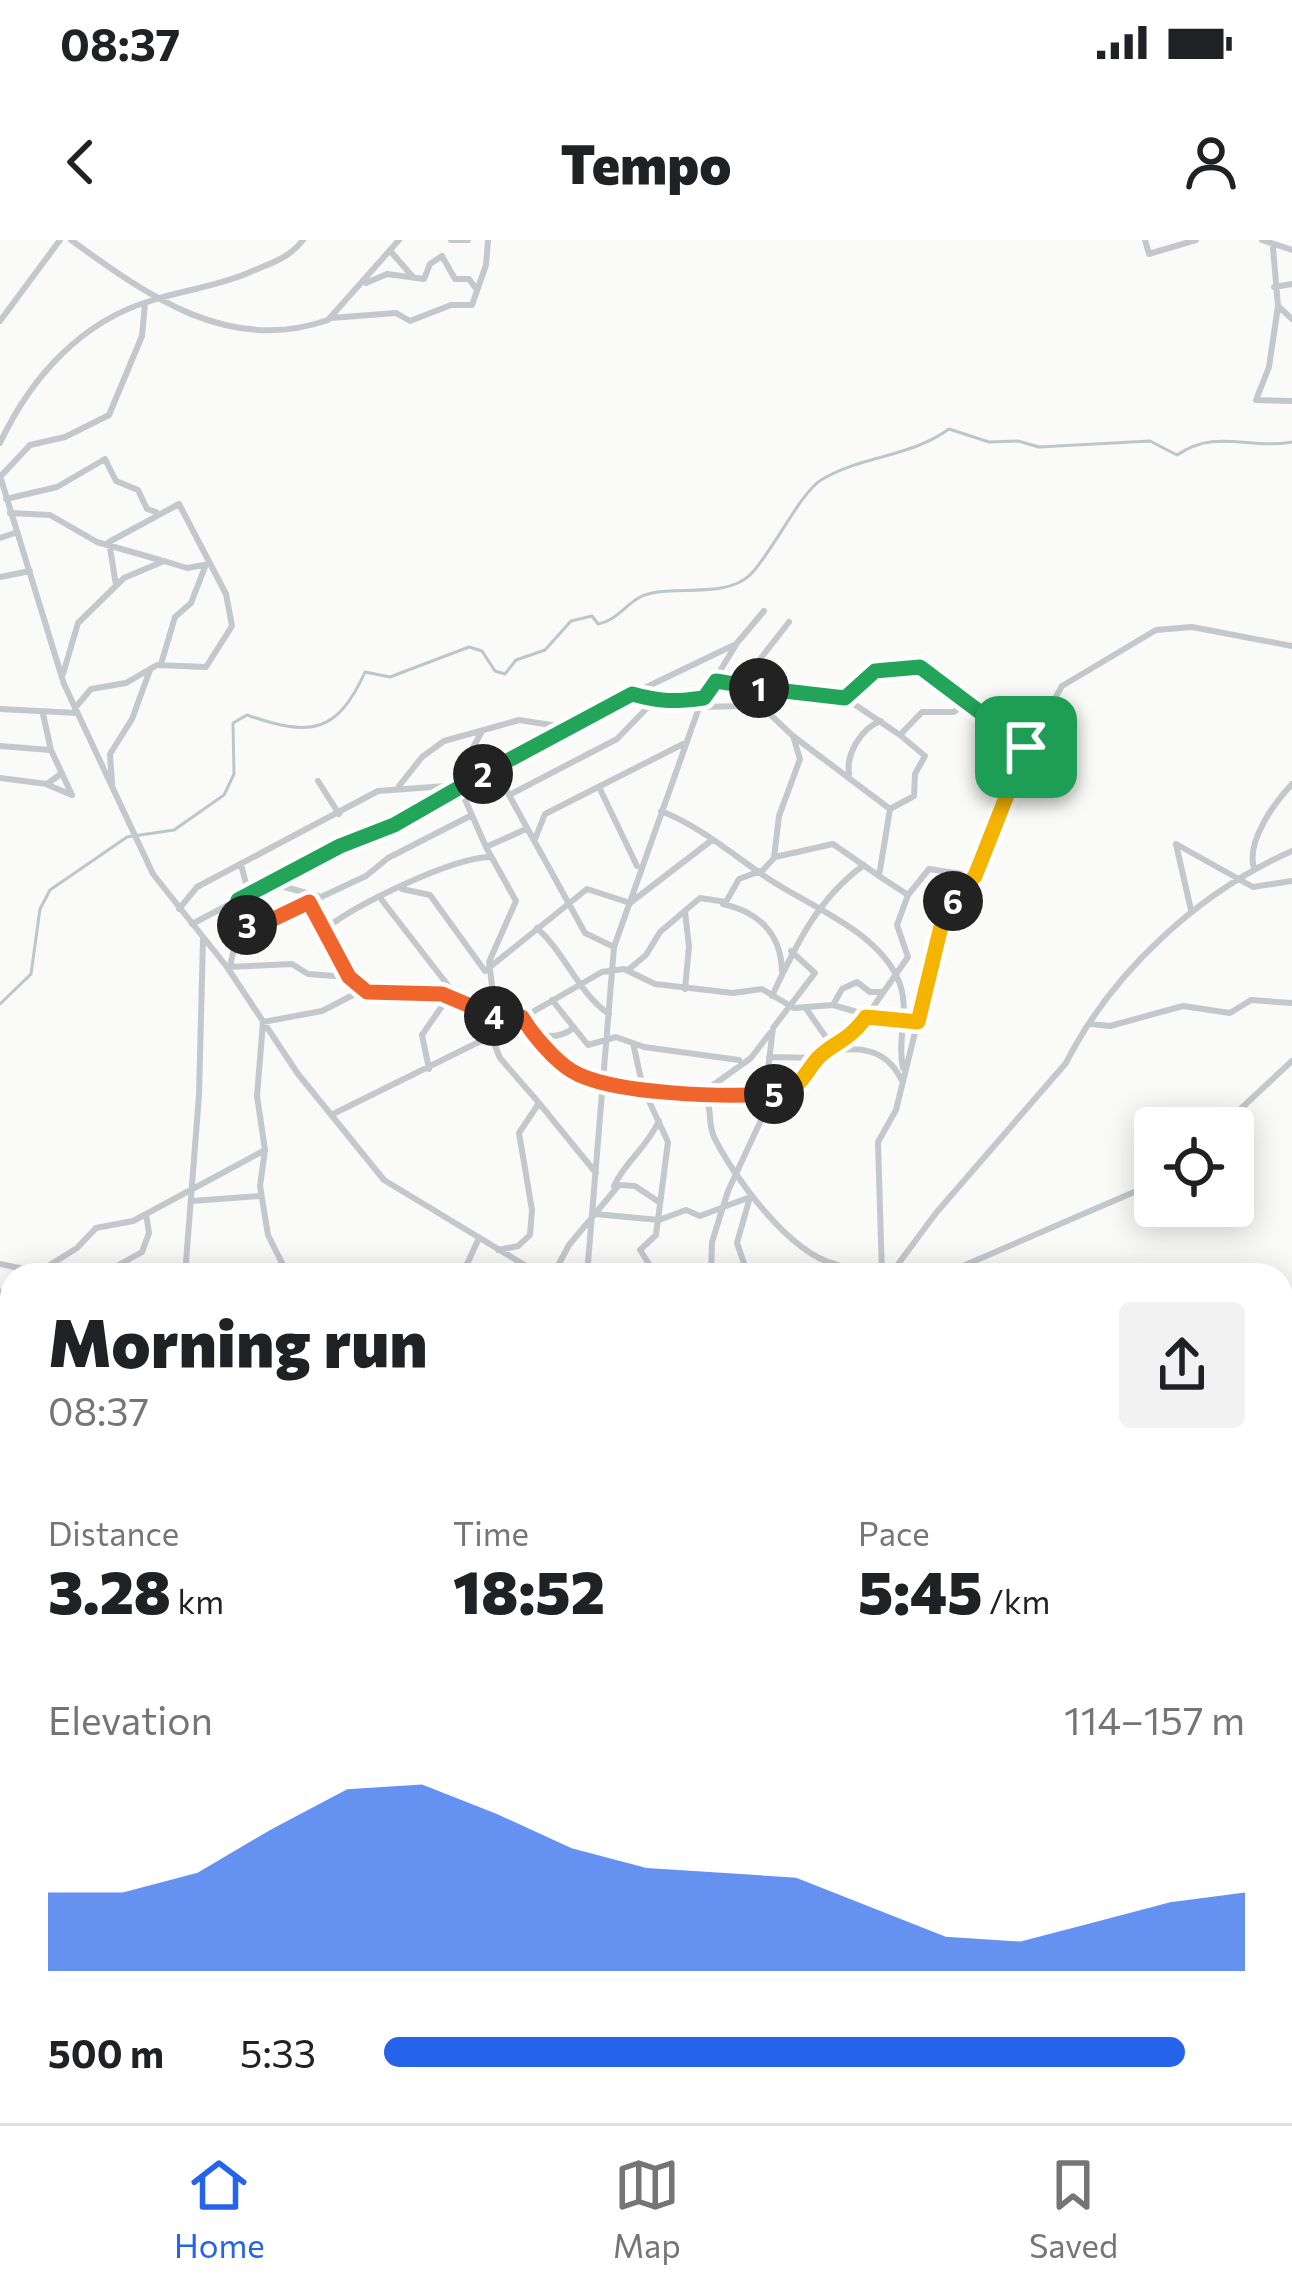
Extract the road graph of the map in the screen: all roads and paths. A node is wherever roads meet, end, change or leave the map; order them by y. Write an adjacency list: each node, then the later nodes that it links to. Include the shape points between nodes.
1 (60, 240): 23 (street)
2 (71, 240): 19 (street)
3 (302, 240): 19 (street, via 288,255 215,287)
4 (399, 240): 13 (street)
5 (451, 240): 6 (street)
6 (468, 240)
7 (488, 240): 18 (street)
8 (1145, 240): 9 (street, via 1149,254)
9 (1196, 240)
10 (1262, 240): 11 (street)
11 (1273, 248): 12 (street); 16 (street)
12 (1292, 250)
13 (391, 253): 14 (street); 17 (street)
14 (413, 277): 17 (street, via 381,275); 18 (street, via 424,279 442,256 455,279 469,279)
15 (1292, 284): 16 (street)
16 (1274, 287): 20 (street)
17 (358, 288): 21 (street)
18 (479, 293): 21 (street, via 472,305 410,321 396,313)
19 (149, 301): 21 (street, via 258,330); 25 (street, via 79,337 43,374); 26 (street, via 109,416 30,446)
20 (1278, 306): 22 (street); 24 (street, via 1256,400)
21 (331, 318)
22 (1292, 319)
23 (0, 321)
24 (1292, 401)
25 (0, 443)
26 (0, 477): 27 (street)
27 (6, 499): 28 (street, via 57,487 105,459 116,481 138,490); 29 (street)
28 (156, 512): 32 (street); 34 (street, via 182,506)
29 (9, 514): 30 (street); 32 (street, via 50,515)
30 (14, 533): 31 (street); 35 (street)
31 (0, 538)
32 (107, 544): 33 (street); 37 (street)
33 (164, 561): 34 (street); 37 (street)
34 (207, 565): 42 (street); 42 (street, via 228,599 232,626 206,667)
35 (30, 571): 36 (street); 43 (street)
36 (0, 577)
37 (116, 586): 43 (street, via 76,626)
38 (764, 611): 40 (street)
39 (788, 622): 45 (street)
40 (737, 643): 44 (street); 47 (street)
41 (1292, 646): 64 (street, via 1192,627 1151,631 1062,686)
42 (156, 665): 55 (street, via 122,685 91,689); 76 (street, via 110,754)
43 (62, 677): 55 (street)
44 (716, 681): 45 (street); 48 (street)
45 (733, 682): 46 (street)
46 (775, 692): 49 (street); 52 (street)
47 (632, 694): 51 (street); 58 (street)
48 (704, 698): 51 (street); 53 (street)
49 (845, 698): 50 (street, via 875,671 913,666); 57 (street)
50 (964, 702): 60 (street, via 954,712 924,711); 64 (street)
51 (655, 704): 77 (street, via 617,740)
52 (758, 704): 53 (street); 61 (street)
53 (699, 707): 62 (street)
54 (0, 709): 56 (street)
55 (76, 710): 56 (street); 76 (street)
56 (43, 714): 65 (street)
57 (881, 721): 60 (street); 68 (street, via 848,758)
58 (564, 727): 59 (street, via 519,719); 66 (street)
59 (482, 731): 73 (street, via 457,769); 74 (street, via 430,750)
60 (900, 735): 78 (street, via 925,756 914,796)
61 (793, 736): 68 (street); 88 (street, via 800,763 779,816)
62 (685, 743): 75 (street); 79 (street)
63 (0, 746): 65 (street)
64 (1026, 747): 95 (street)
65 (50, 750): 67 (street)
66 (495, 768): 73 (street); 77 (street)
67 (62, 773): 71 (street); 71 (street, via 72,795)
68 (849, 774): 78 (street)
69 (0, 778): 71 (street)
70 (318, 781): 80 (street)
71 (47, 784)
72 (1292, 784): 91 (street, via 1266,816)
73 (460, 786): 74 (street); 81 (street); 98 (street)
74 (398, 787): 80 (street)
75 (599, 787): 83 (street, via 545,814); 92 (street)
76 (112, 788): 110 (street)
77 (509, 795): 82 (street)
78 (890, 809): 94 (street)
79 (661, 811): 84 (street); 92 (street)
80 (338, 814): 90 (street)
81 (472, 815): 85 (street); 102 (street)
82 (526, 829): 83 (street); 85 (street)
83 (535, 839): 108 (street)
84 (712, 841): 93 (street); 106 (street)
85 (486, 847): 87 (street)
86 (1292, 851): 91 (street)
87 (490, 857): 99 (street, via 466,859); 121 (street, via 516,901)
88 (774, 858): 89 (street, via 832,844); 93 (street)
89 (865, 864): 94 (street); 109 (street)
90 (242, 865): 100 (street); 110 (street, via 197,886)
91 (1254, 868): 96 (street)
92 (638, 869): 106 (street)
93 (760, 871): 107 (street, via 739,879); 109 (street)
94 (879, 876): 101 (street)
95 (975, 876): 101 (street, via 929,869); 144 (street, via 944,914)
96 (1237, 878): 97 (street, via 1253,886); 111 (street); 111 (street, via 1176,844)
97 (1292, 880)
98 (271, 885): 100 (street); 102 (street)
99 (402, 889): 103 (street); 121 (street, via 430,895 479,968)
100 (249, 894): 104 (street)
101 (908, 895): 125 (street, via 897,925 908,956)
102 (322, 896): 105 (street)
103 (381, 898): 116 (street); 133 (street)
104 (238, 900): 113 (street); 114 (street)
105 (309, 902): 114 (street); 116 (street)
106 (626, 902): 108 (street, via 587,889); 118 (street)
107 (722, 903): 112 (street, via 702,898); 124 (street, via 754,912 779,946)
108 (568, 904): 115 (street); 118 (street, via 590,938)
109 (818, 908): 119 (street); 125 (street, via 876,950)
110 (179, 909): 113 (street)
111 (1191, 910): 145 (street, via 1180,928 1154,942)
112 (685, 911): 123 (street); 128 (street)
113 (192, 924): 117 (street)
114 (249, 926): 120 (street)
115 (537, 928): 121 (street); 127 (street)
116 (325, 929): 126 (street)
117 (203, 938): 120 (street); 172 (street)
118 (614, 946): 122 (street)
119 (791, 951): 124 (street); 138 (street, via 815,970)
120 (229, 967): 126 (street, via 287,963); 143 (street)
121 (490, 967): 140 (street)
122 (612, 969): 123 (street); 127 (street); 139 (street)
123 (628, 970): 128 (street)
124 (784, 974): 132 (street)
125 (897, 976): 129 (street); 146 (street)
126 (349, 977): 130 (street)
127 (580, 986): 134 (street); 139 (street)
128 (685, 988): 132 (street, via 762,989)
129 (883, 992): 136 (street, via 857,982); 141 (street)
130 (371, 994): 131 (street); 143 (street)
131 (449, 996): 133 (street); 158 (street, via 422,1034)
132 (772, 996): 138 (street)
133 (459, 999): 140 (street)
134 (552, 1000): 142 (street); 148 (street)
135 (1292, 1003): 145 (street, via 1251,1000 1230,1013 1183,1006)
136 (833, 1005): 137 (street); 141 (street)
137 (806, 1007): 138 (street); 153 (street)
138 (794, 1008): 147 (street)
139 (609, 1014): 151 (street)
140 (496, 1017): 142 (street)
141 (866, 1017): 146 (street); 153 (street)
142 (518, 1020): 149 (street); 150 (street)
143 (263, 1022): 167 (street); 169 (street, via 256,1104)
144 (918, 1022): 146 (street); 159 (street)
145 (1091, 1024): 198 (street)
146 (902, 1025): 159 (street)
147 (773, 1028): 154 (street); 156 (street)
148 (572, 1029): 149 (street); 151 (street, via 588,1045)
149 (536, 1032): 160 (street, via 570,1070)
150 (491, 1036): 158 (street); 165 (street)
151 (608, 1036): 152 (street); 160 (street)
152 (633, 1043): 156 (street); 162 (street)
153 (834, 1050): 155 (street); 161 (street, via 880,1055)
154 (769, 1057): 155 (street); 164 (street)
155 (819, 1058): 164 (street, via 795,1089)
156 (742, 1060): 163 (street)
157 (1292, 1061): 166 (street)
158 (429, 1069): 167 (street)
159 (904, 1072): 161 (street)
160 (604, 1081): 162 (street); 171 (street)
161 (902, 1082): 197 (street, via 876,1157)
162 (643, 1088): 163 (street); 168 (street)
163 (702, 1093): 164 (street); 170 (street, via 714,1137)
164 (761, 1095): 170 (street, via 760,1122)
165 (538, 1103): 171 (street); 184 (street, via 519,1133 530,1234)
166 (1243, 1107)
167 (331, 1115): 183 (street, via 397,1191)
168 (659, 1121): 173 (street); 178 (street, via 668,1142)
169 (265, 1150): 172 (street); 175 (street)
170 (739, 1172): 176 (street); 179 (street)
171 (596, 1173): 181 (street)
172 (193, 1189): 177 (street); 180 (street)
173 (614, 1190): 178 (street, via 635,1186); 181 (street)
174 (1134, 1192): 199 (street)
175 (261, 1196): 177 (street); 188 (street)
176 (751, 1197): 179 (street); 195 (street, via 737,1243); 196 (street, via 770,1220)
177 (192, 1201): 187 (street)
178 (661, 1203): 182 (street)
179 (725, 1203): 182 (street, via 700,1216 686,1210); 194 (street)
180 (146, 1214): 185 (street, via 95,1228); 186 (street, via 142,1252)
181 (593, 1216): 182 (street); 191 (street); 192 (street)
182 (659, 1220): 193 (street, via 640,1250)
183 (479, 1238): 184 (street); 189 (street)
184 (498, 1250): 190 (street)
185 (51, 1263)
186 (122, 1263)
187 (186, 1263)
188 (282, 1263)
189 (467, 1263)
190 (520, 1263)
191 (561, 1263)
192 (588, 1263)
193 (648, 1263)
194 (711, 1263)
195 (744, 1263)
196 (834, 1263)
197 (886, 1263)
198 (896, 1263)
199 (970, 1263)

